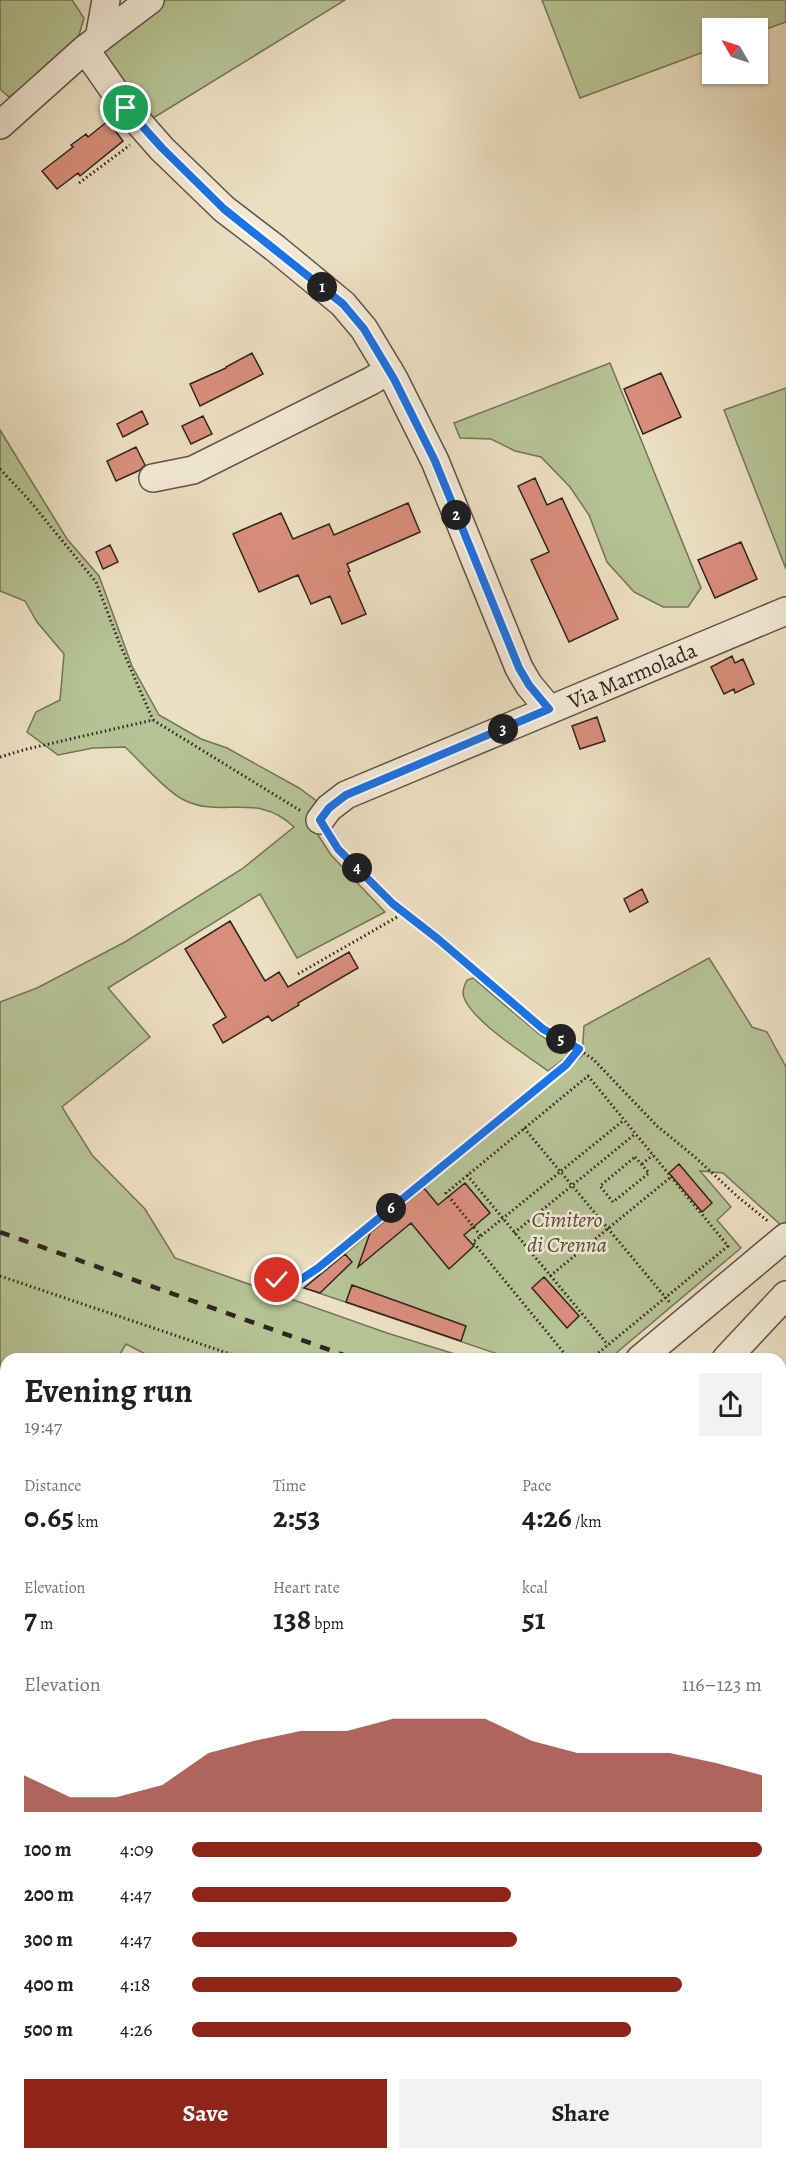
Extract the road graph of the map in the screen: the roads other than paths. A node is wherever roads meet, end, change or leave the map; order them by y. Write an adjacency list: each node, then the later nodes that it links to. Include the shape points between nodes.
1 (106, 0): 3 (street)
2 (150, 0): 3 (street)
3 (92, 44): 4 (street); 5 (street, via 126,108 147,132 224,209 343,304)
4 (0, 125)
5 (389, 370): 6 (street, via 193,470); 8 (street, via 435,461 519,668)
6 (153, 478)
7 (786, 611): 8 (street, Via Marmolada)
8 (549, 709): 9 (street, Via Marmolada, via 346,795)
9 (320, 820)
10 (783, 1245): 12 (street)
11 (786, 1295): 13 (street)
12 (647, 1353)
13 (732, 1353)

